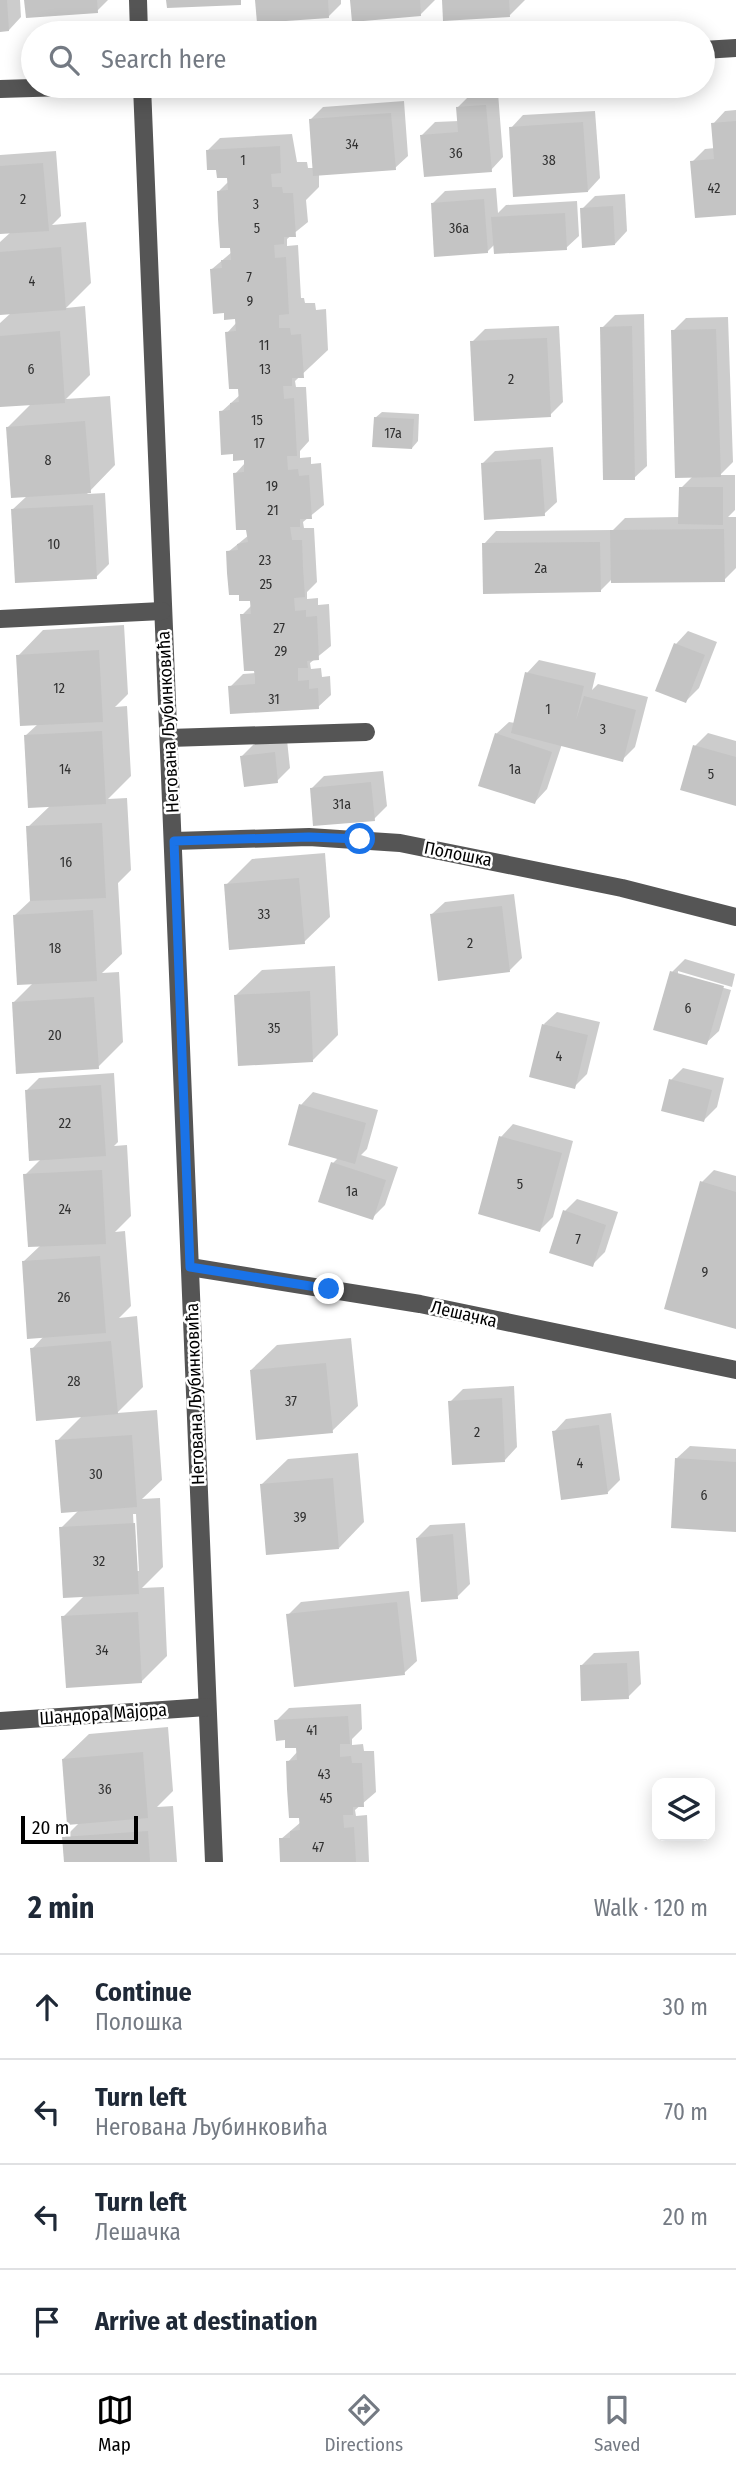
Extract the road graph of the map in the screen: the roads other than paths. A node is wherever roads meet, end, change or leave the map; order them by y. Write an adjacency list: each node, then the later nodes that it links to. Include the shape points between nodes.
1 (138, 0): 2 (street)
2 (139, 21)
3 (736, 48): 4 (street)
4 (715, 49)
5 (21, 88): 6 (street)
6 (0, 89)
7 (142, 98): 8 (street, Негована Љубинковића)
8 (162, 611): 9 (street); 11 (street, Негована Љубинковића)
9 (0, 619)
10 (366, 732): 11 (street)
11 (169, 738): 12 (street, Негована Љубинковића)
12 (174, 841): 13 (street, Полошка, via 309,837 439,849); 14 (street, Негована Љубинковића)
13 (736, 917)
14 (190, 1267): 15 (street, Лешачка, via 420,1304); 16 (street, Негована Љубинковића)
15 (736, 1370)
16 (207, 1707): 17 (street, Шандора Мајора); 18 (street, Негована Љубинковића)
17 (0, 1721)
18 (214, 1862)

